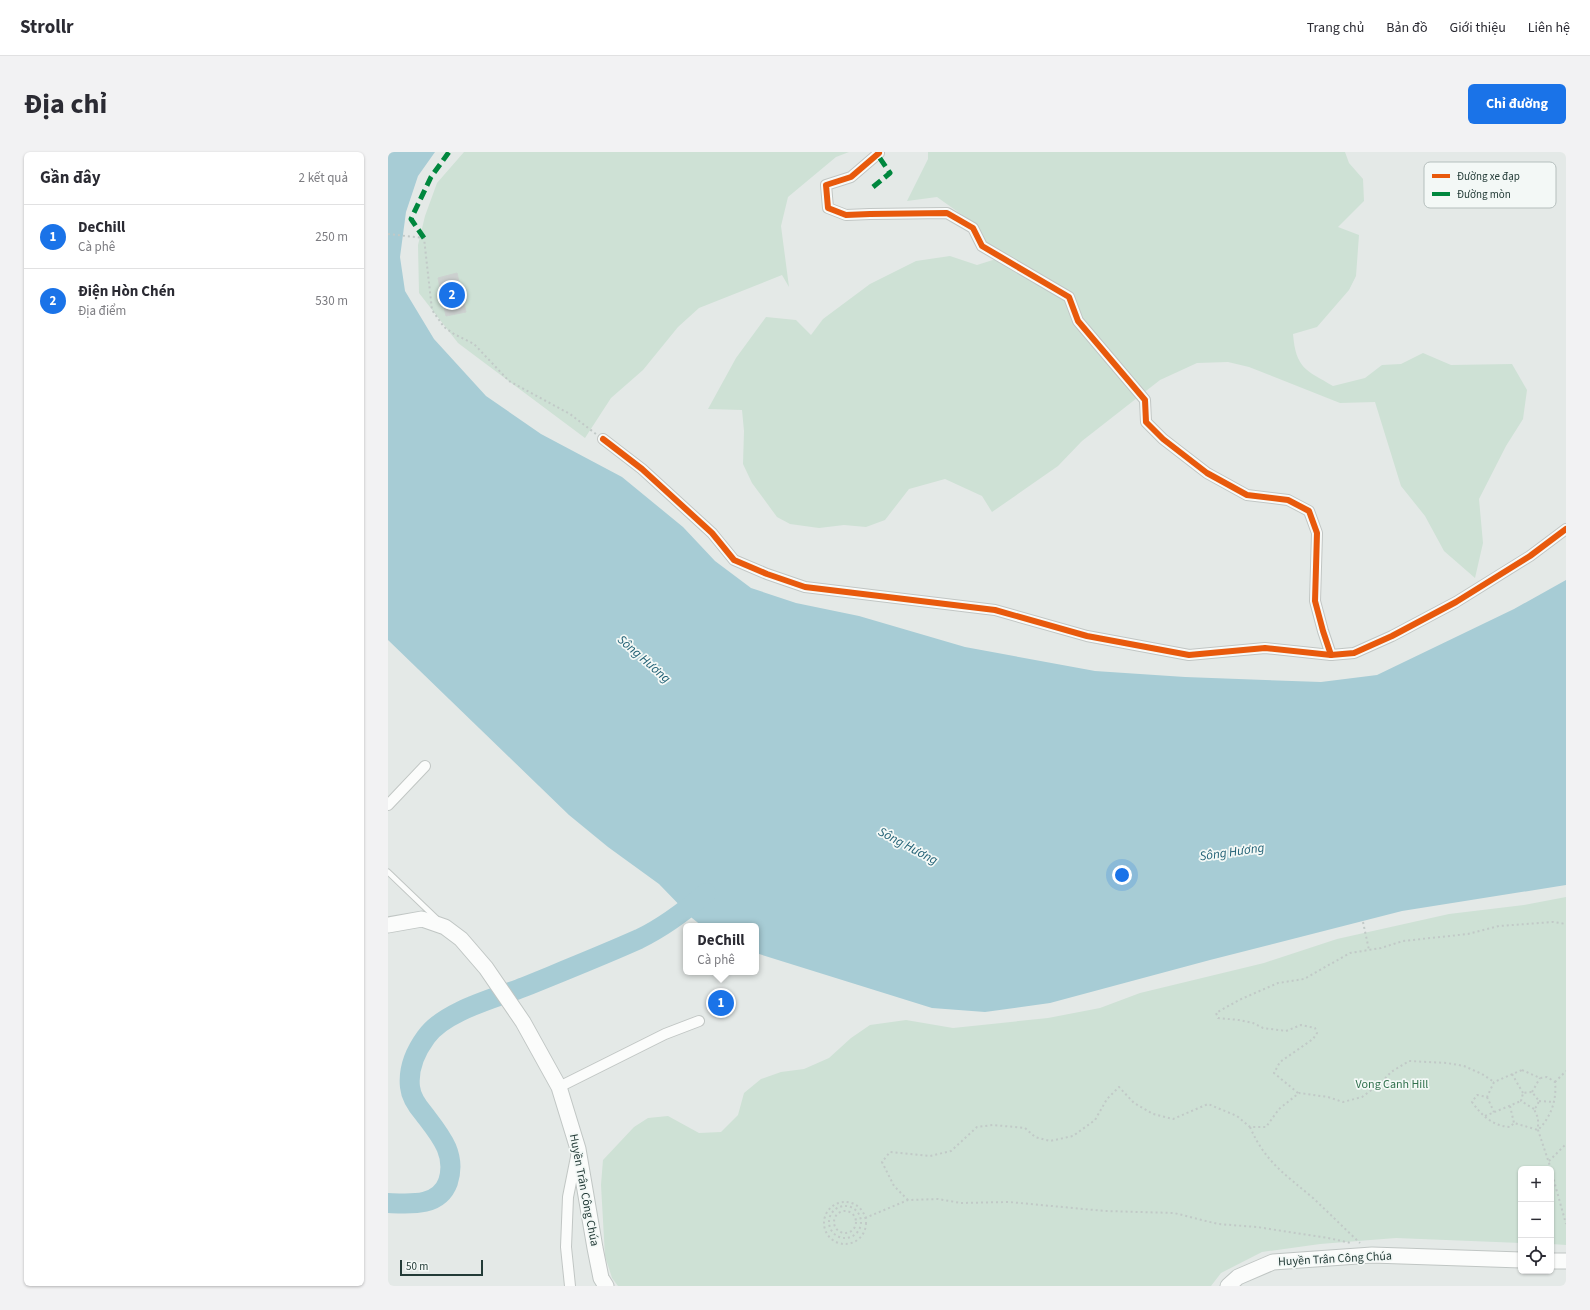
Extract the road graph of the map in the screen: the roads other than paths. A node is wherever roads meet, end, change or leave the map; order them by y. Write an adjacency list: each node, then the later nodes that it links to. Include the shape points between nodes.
1 (880, 153): 4 (street, via 851,177 826,185 828,208 846,215 947,212 973,228 982,246 1069,297 1078,321 1145,400 1146,422 1163,440 1207,473 1247,494 1288,500 1309,511 1317,534 1315,601)
2 (603, 439): 4 (street, via 642,469 712,533 734,560 805,587 995,610 1087,636 1189,655 1265,648)
3 (1566, 529): 4 (street, via 1530,556 1456,602 1354,653)
4 (1331, 655)
5 (425, 766): 6 (street)
6 (388, 805)
7 (388, 872): 9 (lane)
8 (388, 925): 9 (street, Huyền Trân Công Chúa, via 422,919)
9 (445, 927): 11 (street, Huyền Trân Công Chúa, via 461,939 486,968 523,1022)
10 (699, 1021): 11 (street, via 665,1034)
11 (559, 1087): 12 (street, Huyền Trân Công Chúa)
12 (578, 1149): 16 (street, via 568,1197 566,1247); 17 (street, Huyền Trân Công Chúa, via 601,1278)
13 (1518, 1260): 18 (street, Huyền Trân Công Chúa, via 1372,1255 1273,1262 1238,1277)
14 (1554, 1261): 15 (street)
15 (1566, 1261)
16 (570, 1286)
17 (606, 1286)
18 (1228, 1286)

